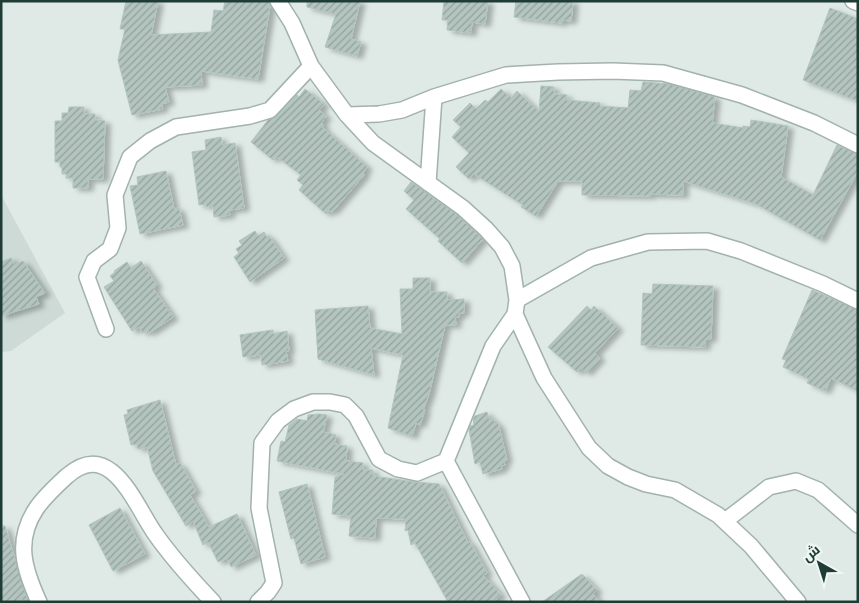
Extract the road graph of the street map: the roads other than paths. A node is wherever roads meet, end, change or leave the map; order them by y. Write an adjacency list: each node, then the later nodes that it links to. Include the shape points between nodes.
1 (278, 1): 4 (street, via 292,22)
2 (853, 1): 3 (street)
3 (858, 3)
4 (311, 66): 6 (street); 11 (street, via 270,110 176,128 150,141 130,158 115,195 118,228 110,249 94,261 88,277)
5 (434, 97): 6 (street, via 402,110); 7 (street, via 506,75 613,71 663,73 742,95 814,123); 8 (street)
6 (347, 115): 8 (street, via 373,143)
7 (858, 145)
8 (428, 183): 10 (street, via 463,208 502,247 512,266)
9 (858, 301): 10 (street, via 741,251 706,241 648,242 591,258)
10 (516, 307): 12 (street, via 493,346); 13 (street, via 544,378 589,448 608,466 628,477 675,490)
11 (106, 329)
12 (446, 461): 17 (street, via 417,473 398,469 379,459 356,416 345,405 313,402 278,421 262,443 259,508 274,583); 18 (street)
13 (725, 521): 14 (street, via 769,487 796,481 818,490); 19 (street, via 751,546)
14 (858, 525)
15 (39, 602): 16 (street, via 23,554 28,521 57,485 75,469 91,464 103,465 113,472 156,535)
16 (213, 602)
17 (258, 602)
18 (522, 602)
19 (798, 602)

